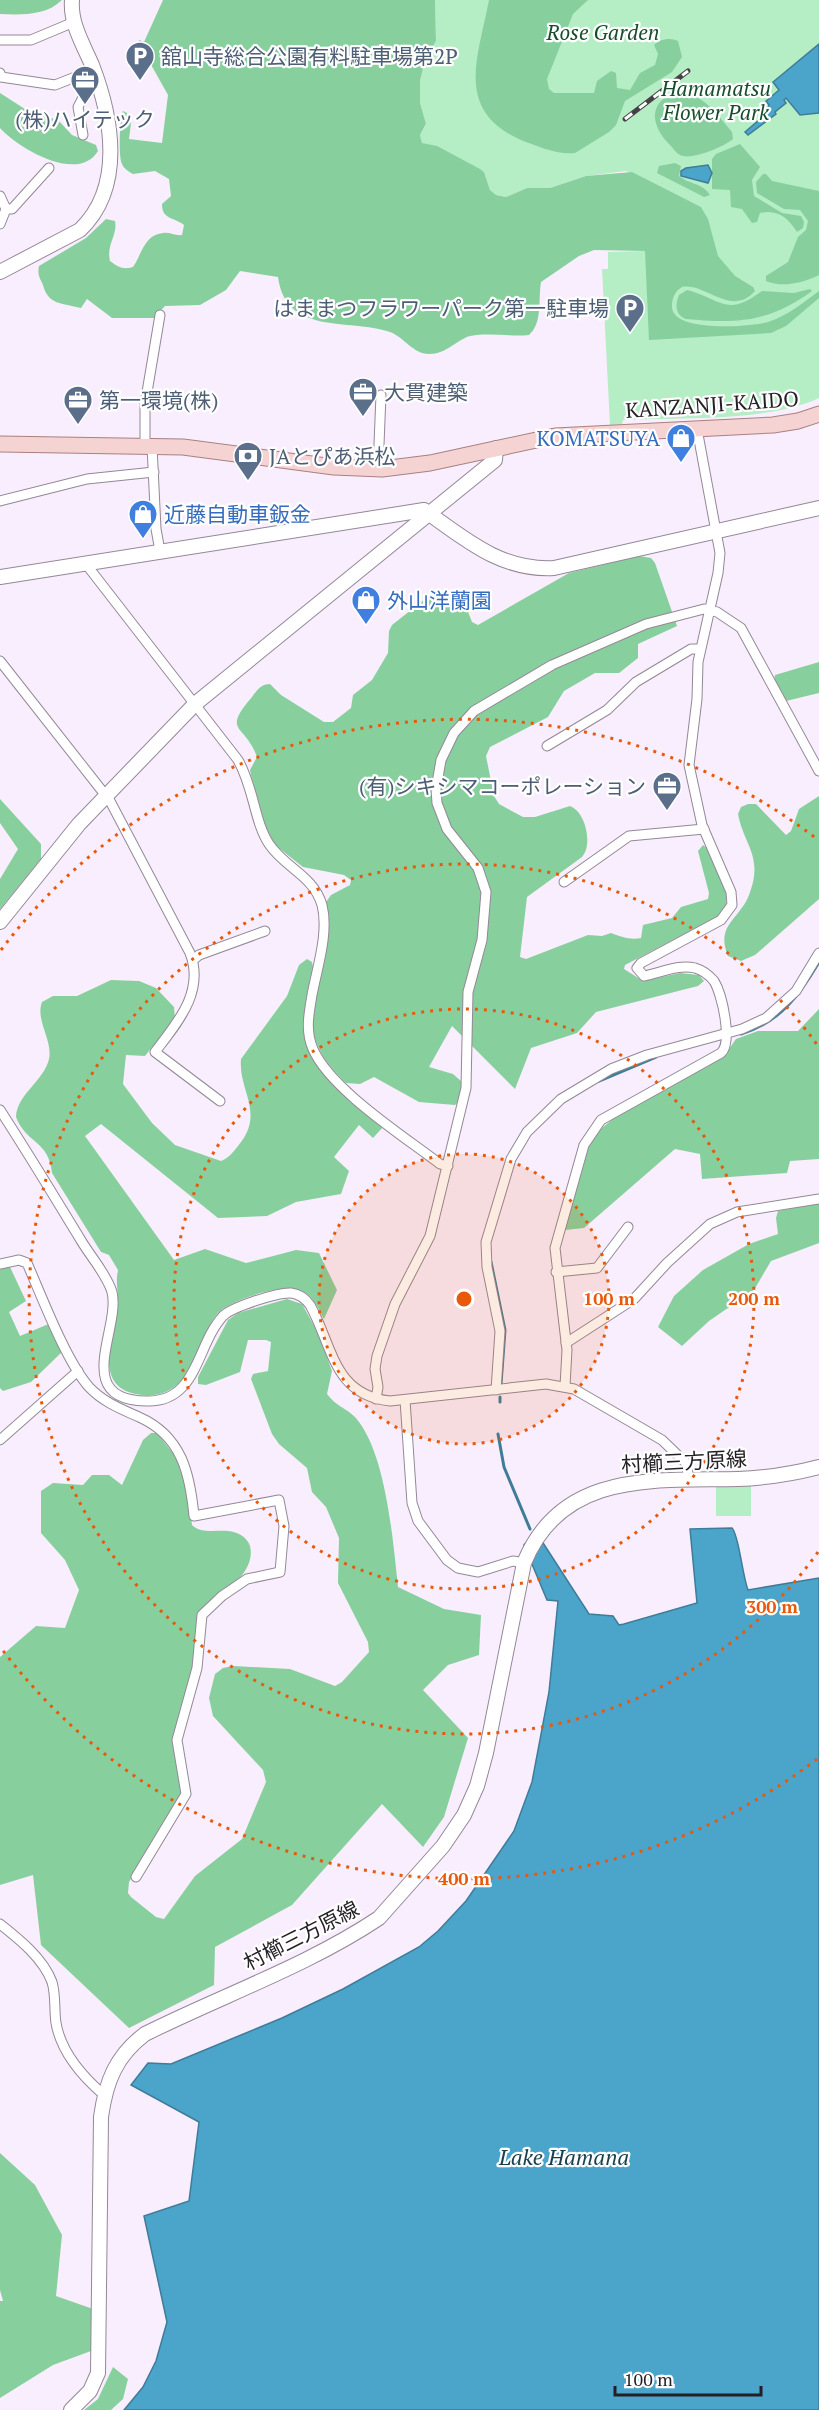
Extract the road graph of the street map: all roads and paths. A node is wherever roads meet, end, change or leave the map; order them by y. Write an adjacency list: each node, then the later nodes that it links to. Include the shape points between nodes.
1 (72, 0): 2 (street)
2 (74, 22): 3 (street, via 31,40); 5 (street)
3 (0, 40)
4 (0, 73): 5 (street, via 1,77 55,85)
5 (95, 76): 6 (street, via 78,107); 11 (street, via 107,116 110,156 104,197 80,230)
6 (83, 135)
7 (49, 168): 9 (street, via 12,208)
8 (0, 196): 9 (street)
9 (6, 209): 10 (street)
10 (0, 224)
11 (0, 272)
12 (160, 315): 17 (street, via 145,401)
13 (381, 395): 19 (street)
14 (819, 414): 15 (main road, KANZANJI-KAIDO, via 785,424)
15 (697, 429): 18 (main road, KANZANJI-KAIDO, via 561,436); 24 (street)
16 (0, 444): 17 (main road, KANZANJI-KAIDO)
17 (148, 446): 19 (main road, KANZANJI-KAIDO); 20 (street)
18 (496, 448): 19 (main road, KANZANJI-KAIDO, via 430,463); 23 (street, via 495,460)
19 (378, 469)
20 (154, 472): 21 (street, via 87,479); 25 (street)
21 (0, 501)
22 (819, 508): 24 (street)
23 (429, 514): 24 (street, via 498,560 539,569 582,564); 25 (street, via 424,510); 31 (street)
24 (717, 531): 28 (street, via 719,563)
25 (160, 551): 26 (street)
26 (88, 562): 27 (street); 31 (street)
27 (0, 576)
28 (709, 610): 29 (street); 33 (street, via 744,633); 44 (street, via 646,624 552,665 474,711 446,746 438,775 437,803 447,829 481,874 486,892 480,952 468,992 466,1088)
29 (700, 649): 32 (street, via 691,649 636,682 607,710); 35 (street, via 689,765)
30 (0, 661): 34 (street)
31 (195, 704): 34 (street); 44 (street, via 245,772 265,838 308,879 319,897 324,928 308,1024 318,1059 363,1104 440,1164)
32 (547, 746)
33 (819, 771)
34 (106, 796): 37 (street); 40 (street)
35 (704, 829): 36 (street, via 628,836); 41 (street, via 731,892 730,911 721,920 641,963 637,971 644,976 687,967 708,975 717,987)
36 (564, 882)
37 (0, 922)
38 (265, 931): 40 (street)
39 (819, 953): 41 (street, via 796,991 777,1010 754,1024)
40 (193, 960): 42 (street, via 194,983 184,1013 154,1052)
41 (727, 1032): 48 (street, via 721,1053 594,1127 584,1145 556,1240); 53 (street, via 647,1055 594,1078 548,1108 518,1145 505,1174 486,1242 500,1331)
42 (220, 1101)
43 (0, 1110): 51 (street, via 111,1291 103,1368)
44 (448, 1166): 55 (street, via 430,1236 395,1304 377,1356)
45 (819, 1199): 49 (street, via 737,1212 716,1221 698,1233 634,1299)
46 (628, 1227): 48 (street, via 597,1268)
47 (0, 1264): 50 (street, via 19,1260 27,1263)
48 (556, 1272): 49 (street)
49 (566, 1343): 52 (street)
50 (78, 1371): 54 (street); 57 (street)
51 (108, 1383): 54 (street); 55 (street, via 120,1394 138,1401 166,1398 189,1381 219,1322 229,1311 292,1293 310,1305 343,1378 359,1392)
52 (565, 1386): 53 (street, via 546,1384); 59 (street, via 662,1440 687,1464)
53 (496, 1390): 56 (street)
54 (97, 1395): 61 (street, via 150,1422 171,1442 189,1474 194,1516 279,1500 284,1526 280,1572 247,1579 202,1616 197,1668 177,1740 186,1794)
55 (376, 1399): 56 (street)
56 (405, 1400): 60 (street, via 412,1503 418,1521 447,1560 458,1568 478,1572 513,1561)
57 (0, 1440)
58 (819, 1467): 59 (street, 村櫛三方原線, via 766,1477)
59 (688, 1478): 60 (street, 村櫛三方原線, via 603,1488 571,1505 537,1539)
60 (524, 1563): 63 (street, 村櫛三方原線, via 484,1765 465,1815 443,1846 368,1926 146,2034 121,2056)
61 (136, 1876)
62 (0, 1924): 63 (street, via 46,1970 52,1983 62,2042 83,2076)
63 (104, 2096): 64 (street, 村櫛三方原線, via 98,2373 90,2391)
64 (71, 2410)

